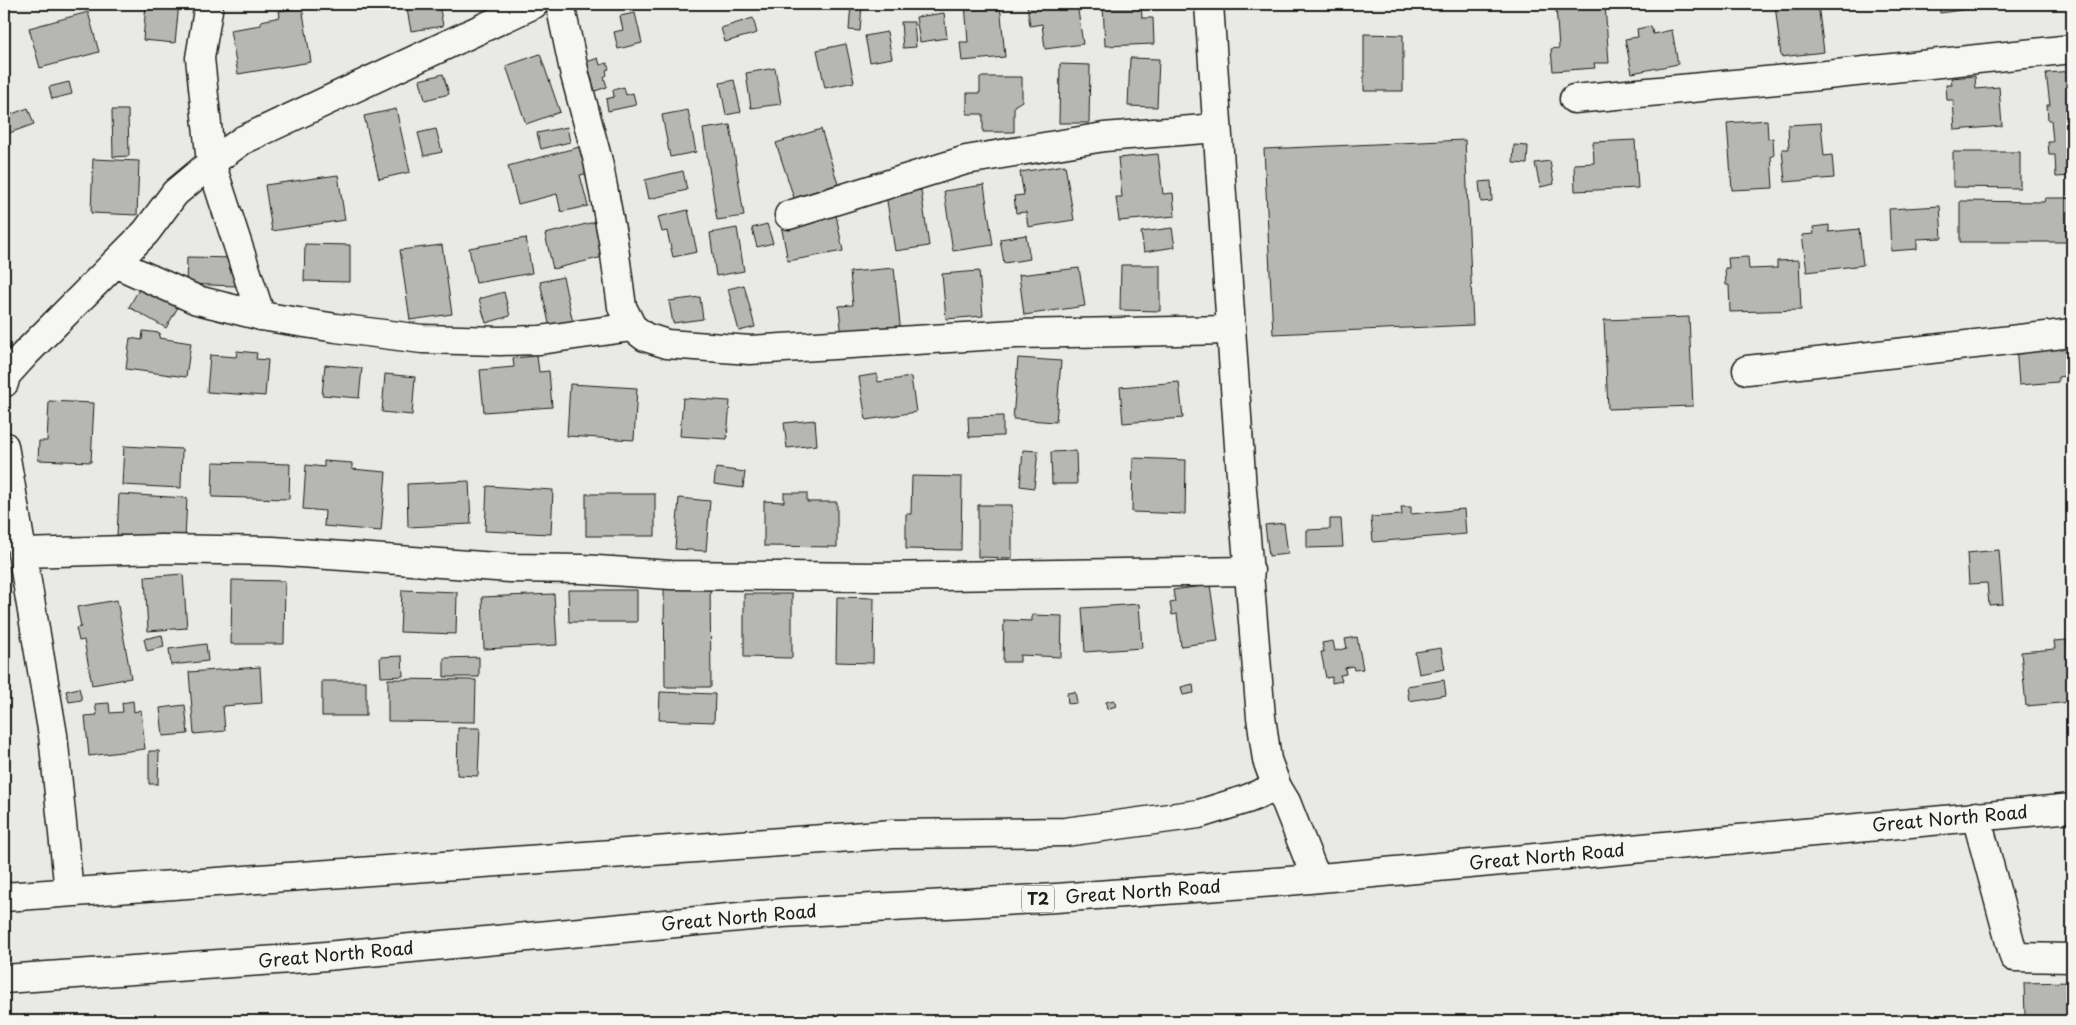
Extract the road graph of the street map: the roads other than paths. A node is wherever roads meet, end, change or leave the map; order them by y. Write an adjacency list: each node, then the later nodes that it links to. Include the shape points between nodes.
1 (209, 4): 8 (main road, via 200,58)
2 (534, 4): 8 (main road, via 243,140)
3 (560, 4): 12 (main road, via 598,161 622,307)
4 (1209, 4): 7 (main road)
5 (2072, 49): 6 (main road)
6 (1574, 99)
7 (1217, 128): 9 (main road, via 1104,137 966,160); 13 (main road)
8 (211, 163): 10 (main road, via 175,193 146,232); 11 (main road)
9 (789, 215)
10 (115, 263): 11 (main road, via 197,300); 16 (main road)
11 (262, 316): 12 (main road, via 422,339 459,341 540,340)
12 (632, 328): 13 (main road, via 644,337 667,344 750,350 1015,334)
13 (1231, 330): 19 (main road)
14 (2072, 333): 15 (main road)
15 (1747, 370)
16 (4, 376)
17 (4, 446): 18 (main road)
18 (22, 553): 19 (main road, via 273,551 510,568 671,575 878,577); 24 (main road, via 53,735)
19 (1250, 571): 20 (main road, via 1260,717 1267,760)
20 (1277, 787): 23 (main road); 24 (main road, via 1199,814 1064,832 893,834)
21 (2072, 808): 22 (main road, Great North Road / T2)
22 (1976, 816): 23 (main road, Great North Road / T2); 26 (main road, via 2014,957)
23 (1316, 878): 27 (main road, Great North Road / T2, via 1066,897 782,913 305,958)
24 (69, 892): 25 (main road)
25 (4, 897)
26 (2072, 958)
27 (4, 979)

